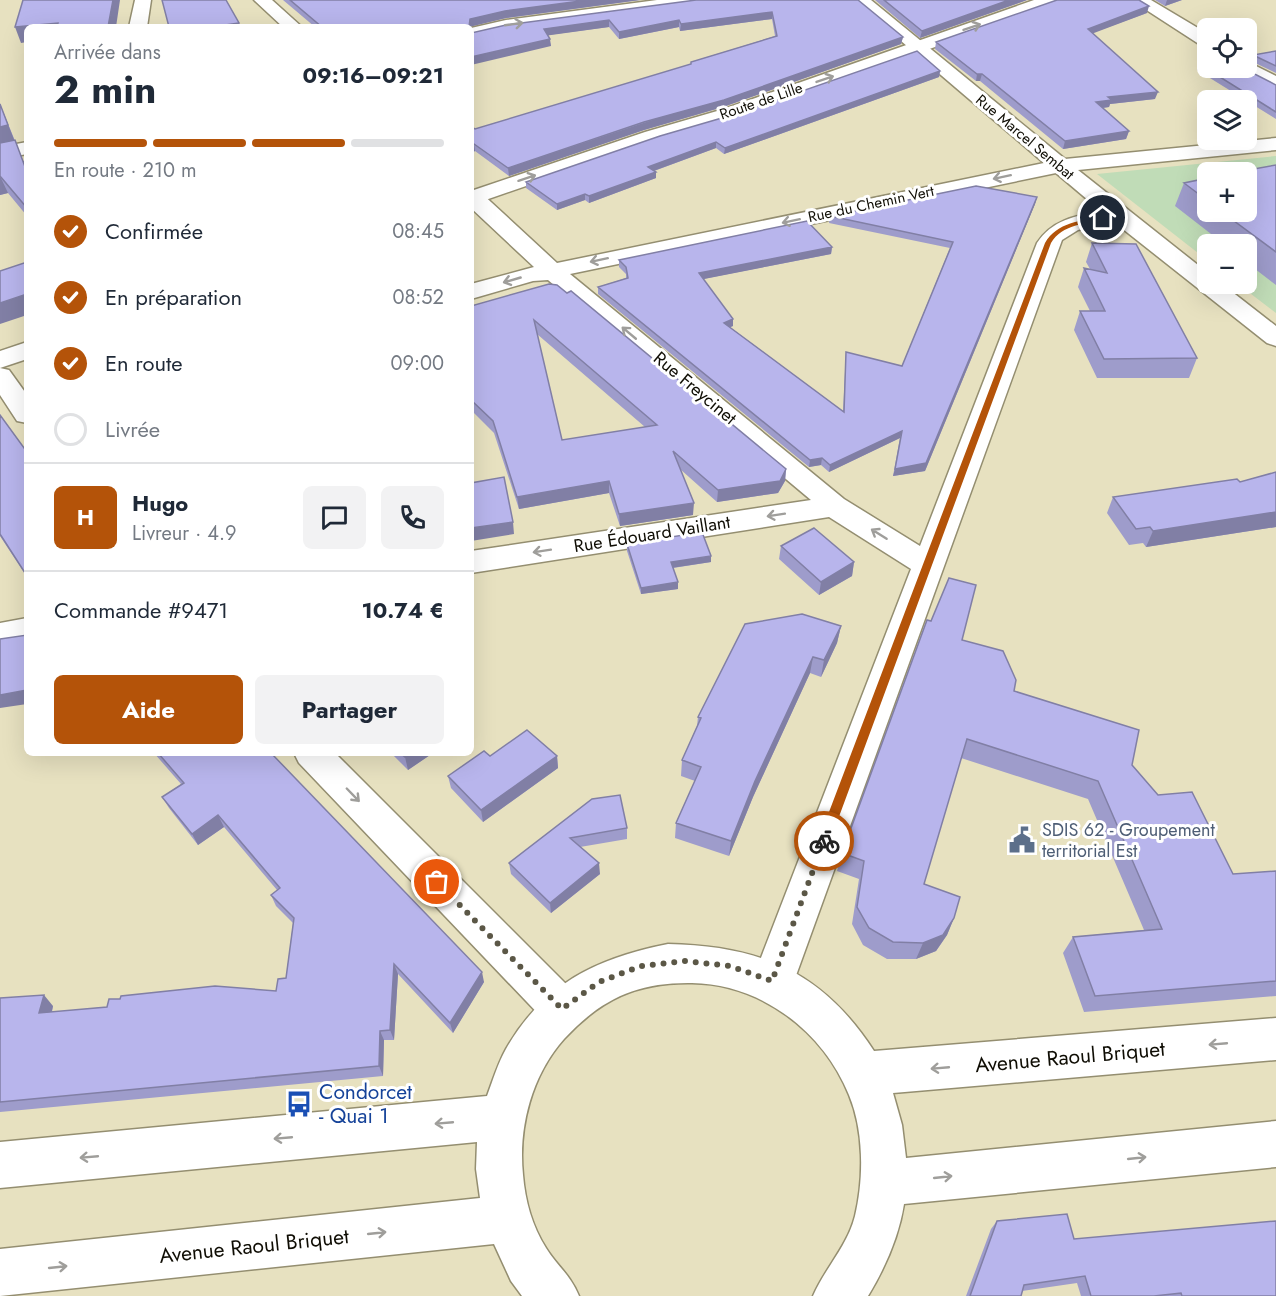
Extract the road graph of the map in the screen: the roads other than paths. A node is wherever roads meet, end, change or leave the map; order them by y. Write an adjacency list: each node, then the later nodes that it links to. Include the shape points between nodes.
1 (143, 0): 8 (street)
2 (262, 0): 9 (street)
3 (695, 0): 10 (street, one-way to 3)
4 (861, 0): 12 (street, Rue Marcel Sembat)
5 (1009, 0): 12 (street, Route de Lille, via 919,28)
6 (1050, 0): 12 (street, Route de Lille, one-way to 6)
7 (1139, 0): 11 (street)
8 (139, 24)
9 (290, 24)
10 (474, 32)
11 (1197, 35)
12 (911, 42): 18 (street, Rue Marcel Sembat); 19 (street, Route de Lille, via 731,113)
13 (1257, 73): 14 (street)
14 (1276, 84)
15 (1276, 144): 18 (street, Rue du Chemin Vert)
16 (24, 149): 17 (street)
17 (0, 153)
18 (1059, 166): 21 (street, Rue Marcel Sembat); 22 (street, Rue du Chemin Vert, one-way to 22)
19 (474, 193)
20 (474, 197): 22 (street, Rue Freycinet)
21 (1118, 214): 25 (street, Rue Marcel Sembat); 33 (street, via 1063,227 1052,235)
22 (553, 272): 23 (street, Rue du Chemin Vert, one-way to 23); 31 (street, Rue Freycinet, one-way to 22)
23 (474, 290)
24 (24, 333): 26 (street)
25 (1276, 338)
26 (0, 341)
27 (24, 351): 28 (street)
28 (0, 360)
29 (0, 376): 30 (street)
30 (24, 411)
31 (834, 506): 32 (street, Rue Édouard Vaillant, one-way to 32); 33 (street, Rue Freycinet, one-way to 31)
32 (474, 562)
33 (928, 565): 37 (street)
34 (24, 630): 35 (street)
35 (0, 634)
36 (315, 756): 38 (street, one-way to 38)
37 (772, 981): 38 (street, via 730,966 685,961 641,966 599,982); 40 (street, via 808,1005 839,1036)
38 (562, 1009): 41 (street, via 536,1039 515,1076)
39 (1276, 1039): 40 (street, Avenue Raoul Briquet, one-way to 40)
40 (864, 1074): 44 (street, via 877,1108)
41 (502, 1117): 43 (street, one-way to 43); 45 (street, via 499,1163)
42 (1276, 1144): 44 (street, one-way to 42)
43 (0, 1165)
44 (885, 1183): 48 (street, via 875,1233 853,1279)
45 (509, 1219): 46 (street, Avenue Raoul Briquet, one-way to 45); 47 (street, via 529,1265)
46 (0, 1273)
47 (554, 1296)
48 (838, 1296)

